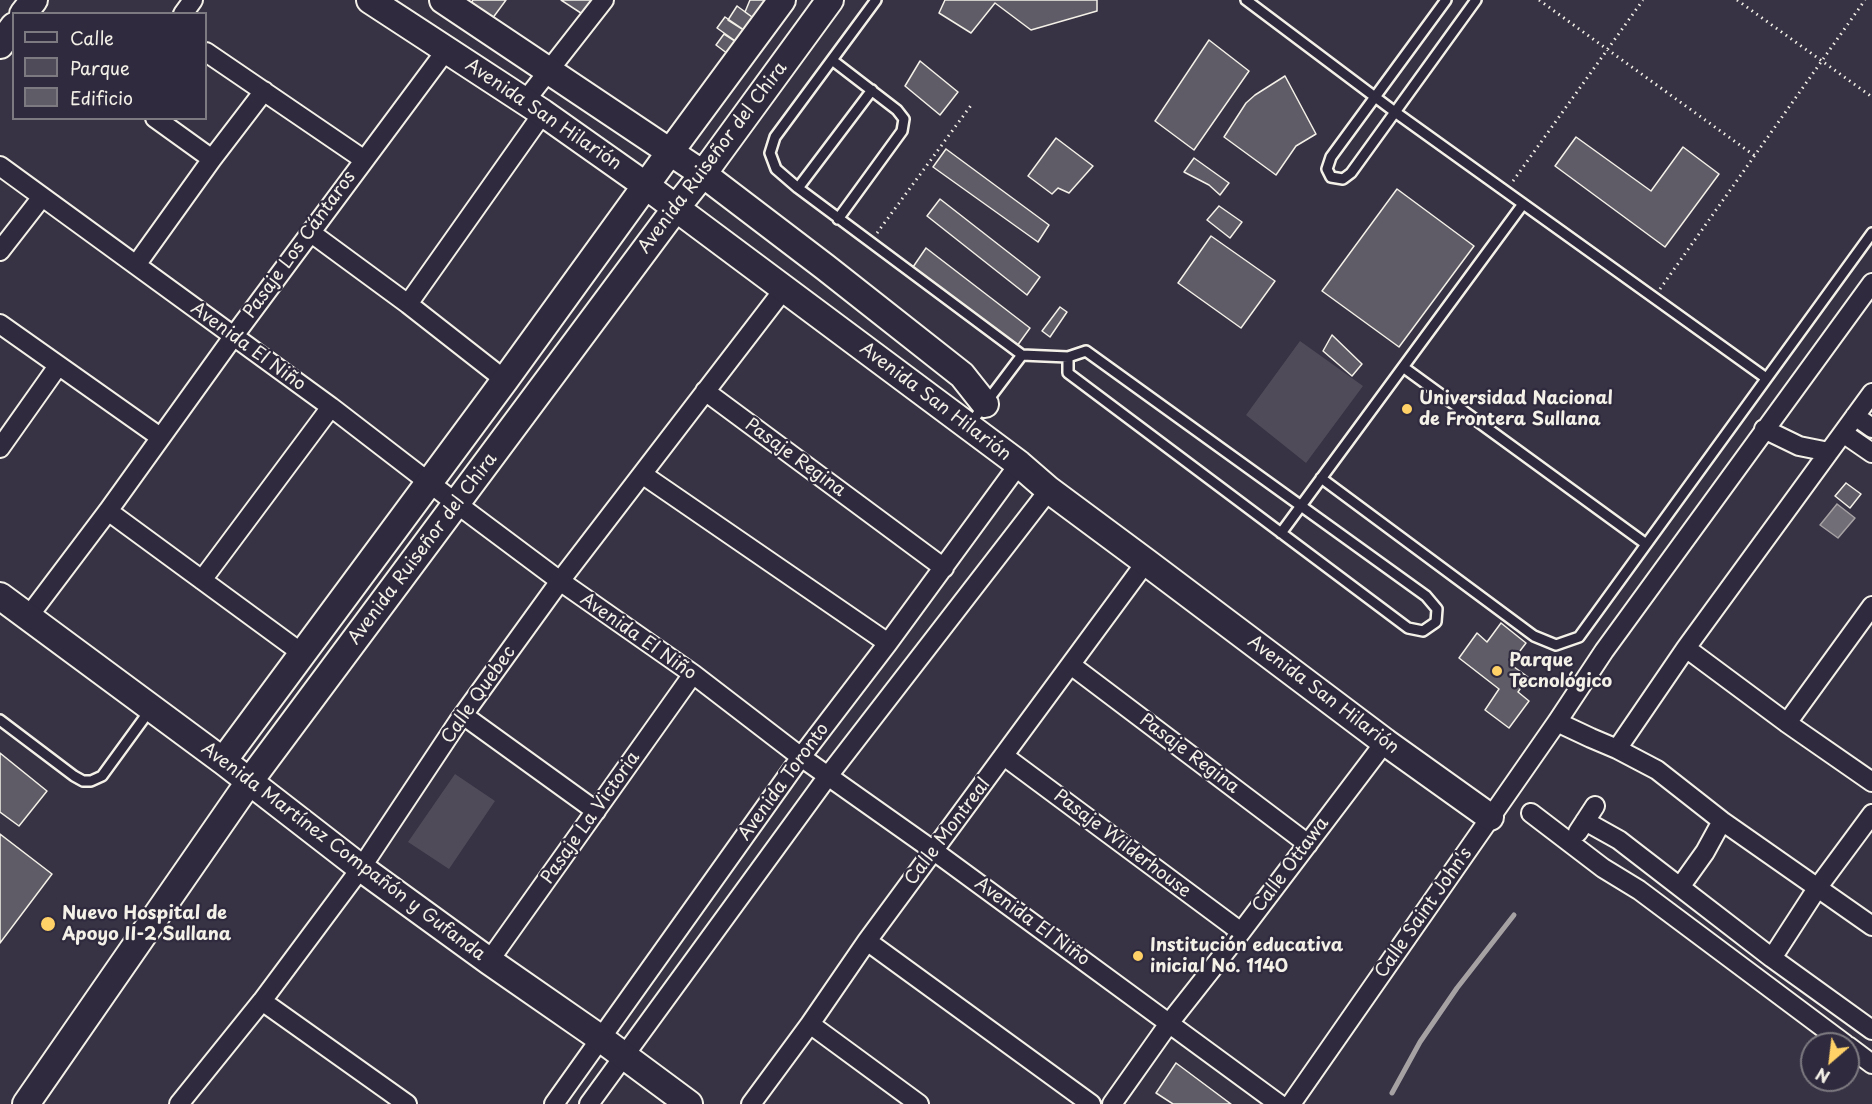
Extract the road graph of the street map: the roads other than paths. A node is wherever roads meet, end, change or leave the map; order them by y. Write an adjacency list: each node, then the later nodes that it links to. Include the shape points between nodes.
1 (370, 0): 12 (street, Avenida San Hilarión)
2 (443, 0): 15 (street, Avenida San Hilarión)
3 (604, 0): 15 (street)
4 (782, 0): 22 (street)
5 (830, 0): 26 (street, Avenida Ruiseñor del Chira)
6 (876, 0): 14 (lane)
7 (1246, 0): 18 (lane)
8 (1446, 0): 18 (lane)
9 (1476, 0): 20 (lane)
10 (12, 29): 11 (street)
11 (0, 45)
12 (447, 49): 19 (street, Avenida San Hilarión); 24 (street, Pasaje Los Cántaros)
13 (207, 53): 17 (street)
14 (832, 60): 16 (lane); 28 (lane, via 775,137 770,153 776,169)
15 (549, 70): 19 (street); 22 (street, Avenida San Hilarión)
16 (872, 90): 28 (lane); 32 (lane, via 904,118 902,131)
17 (264, 91): 23 (street); 24 (street)
18 (1375, 97): 20 (lane); 20 (lane, via 1331,157 1327,169 1331,177 1343,179 1351,173)
19 (534, 107): 27 (street, Avenida San Hilarión); 39 (street)
20 (1395, 112): 30 (lane)
21 (158, 120): 23 (street)
22 (670, 152): 26 (street, Avenida San Hilarión); 27 (street)
23 (212, 159): 36 (street)
24 (363, 159): 33 (street, Pasaje Los Cántaros)
25 (0, 166): 29 (street, Avenida El Niño)
26 (703, 174): 31 (street, Avenida Ruiseñor del Chira); 50 (street, Avenida San Hilarión, via 962,375)
27 (645, 185): 31 (street, Avenida San Hilarión); 47 (street)
28 (798, 188): 32 (lane)
29 (42, 197): 35 (street); 36 (street, Avenida El Niño)
30 (1523, 204): 45 (lane); 46 (lane)
31 (676, 208): 38 (street, Avenida San Hilarión); 66 (street, Avenida Ruiseñor del Chira)
32 (838, 219): 42 (lane)
33 (310, 232): 39 (street); 41 (street, Pasaje Los Cántaros)
34 (1872, 233): 46 (lane)
35 (0, 251)
36 (136, 265): 41 (street, Avenida El Niño)
37 (1872, 283): 55 (street, Calle Saint John's)
38 (784, 289): 48 (street, Calle Quebec); 53 (street, Avenida San Hilarión)
39 (408, 304): 47 (street)
40 (0, 324): 44 (street)
41 (233, 337): 51 (street, Avenida El Niño); 57 (street, Pasaje Los Cántaros)
42 (1022, 355): 43 (lane); 50 (lane)
43 (1068, 357): 67 (lane, via 1086,351); 69 (lane, via 1068,373)
44 (58, 366): 57 (street); 58 (street)
45 (1403, 367): 63 (lane); 70 (lane)
46 (1766, 378): 70 (lane)
47 (506, 380): 64 (street)
48 (705, 392): 62 (street, Calle Quebec); 72 (street, Pasaje Regina)
49 (1872, 393): 52 (street)
50 (985, 404): 53 (lane)
51 (331, 407): 64 (street, Avenida El Niño); 73 (street)
52 (1855, 416): 54 (street); 56 (street)
53 (969, 426): 61 (street, Avenida San Hilarión)
54 (1872, 428)
55 (1764, 429): 59 (street, via 1799,446); 86 (street, Calle Saint John's)
56 (1843, 433): 59 (street); 60 (street)
57 (160, 437): 68 (street, Pasaje Los Cántaros)
58 (3, 439)
59 (1829, 452): 79 (street)
60 (1872, 453)
61 (1019, 464): 65 (street, Avenida San Hilarión); 72 (street, Avenida Toronto)
62 (642, 474): 74 (street, Calle Quebec); 78 (street)
63 (1321, 478): 67 (lane); 70 (lane, via 1534,636 1556,645 1579,637)
64 (429, 483): 66 (street, Avenida El Niño); 80 (street)
65 (1049, 490): 71 (street, Avenida San Hilarión); 93 (street, Avenida Toronto)
66 (457, 504): 74 (street, Avenida El Niño); 94 (street, Avenida Ruiseñor del Chira)
67 (1300, 506): 69 (lane); 69 (lane, via 1426,596 1437,609 1436,622 1423,631 1408,628)
68 (108, 511): 73 (street); 77 (street, Pasaje Los Cántaros)
69 (1281, 533)
70 (1646, 544)
71 (1146, 561): 81 (street, Calle Montreal); 88 (street, Avenida San Hilarión)
72 (944, 568): 78 (street, Avenida Toronto)
73 (202, 580): 80 (street)
74 (560, 582): 82 (street, Avenida El Niño); 84 (street, Calle Quebec)
75 (0, 596): 77 (street, Avenida Martínez Compañón y Gufanda)
76 (1872, 606): 87 (street)
77 (28, 617): 83 (street, Avenida Martínez Compañón y Gufanda)
78 (888, 643): 91 (street, Avenida Toronto)
79 (1686, 648): 87 (street); 89 (street)
80 (303, 654): 92 (street)
81 (1071, 665): 90 (street, Calle Montreal); 104 (street, Pasaje Regina)
82 (693, 674): 91 (street, Avenida El Niño); 97 (street, Pasaje La Victoria)
83 (152, 709): 85 (lane, via 102,776 91,781 74,776); 92 (street, Avenida Martínez Compañón y Gufanda)
84 (463, 715): 97 (street); 106 (street, Calle Quebec)
85 (0, 720)
86 (1557, 722): 89 (street); 100 (street, Calle Saint John's)
87 (1788, 723): 95 (street)
88 (1385, 742): 100 (street, Avenida San Hilarión); 104 (street, Calle Ottawa)
89 (1617, 749): 102 (street, via 1657,770)
90 (1004, 756): 105 (street, Calle Montreal); 110 (street, Pasaje Wilderhouse)
91 (801, 757): 93 (street, Avenida El Niño); 119 (street, Avenida Toronto)
92 (223, 761): 94 (street, Avenida Martínez Compañón y Gufanda)
93 (828, 776): 105 (street, Avenida El Niño); 121 (street, Avenida Toronto)
94 (249, 782): 106 (street, Avenida Martínez Compañón y Gufanda); 124 (street, Avenida Ruiseñor del Chira)
95 (1872, 782)
96 (1595, 806): 101 (street)
97 (596, 811): 113 (street, Pasaje La Victoria)
98 (1531, 813): 103 (street)
99 (1872, 814): 108 (street)
100 (1490, 817): 134 (street, Calle Saint John's)
101 (1585, 821): 103 (street); 107 (street, via 1619,840)
102 (1722, 821): 107 (street); 108 (street)
103 (1570, 843): 118 (street)
104 (1308, 844): 110 (street, Calle Ottawa)
105 (934, 851): 111 (street, Calle Montreal); 115 (street, Avenida El Niño)
106 (361, 868): 113 (street, Avenida Martínez Compañón y Gufanda); 114 (street, Calle Quebec)
107 (1680, 886): 112 (street)
108 (1818, 887): 109 (street); 112 (street)
109 (1872, 926)
110 (1241, 932): 115 (street, Calle Ottawa)
111 (867, 941): 116 (street, Calle Montreal); 131 (street)
112 (1772, 958): 117 (street)
113 (489, 962): 119 (street, Avenida Martínez Compañón y Gufanda)
114 (262, 1001): 123 (street, Calle Quebec); 125 (street)
115 (1170, 1022): 132 (street, Calle Ottawa); 133 (street, Avenida El Niño)
116 (810, 1024): 129 (street, Calle Montreal); 130 (street)
117 (1872, 1030)
118 (1830, 1032)
119 (600, 1038): 121 (street, Avenida Martínez Compañón y Gufanda); 126 (street, Avenida Toronto)
120 (1860, 1055): 122 (street)
121 (624, 1058): 127 (street, Avenida Toronto); 128 (street, Avenida Martínez Compañón y Gufanda)
122 (1872, 1064)
123 (188, 1101)
124 (26, 1104)
125 (407, 1104)
126 (554, 1104)
127 (589, 1104)
128 (689, 1104)
129 (752, 1104)
130 (919, 1104)
131 (1091, 1104)
132 (1112, 1104)
133 (1279, 1104)
134 (1291, 1104)

